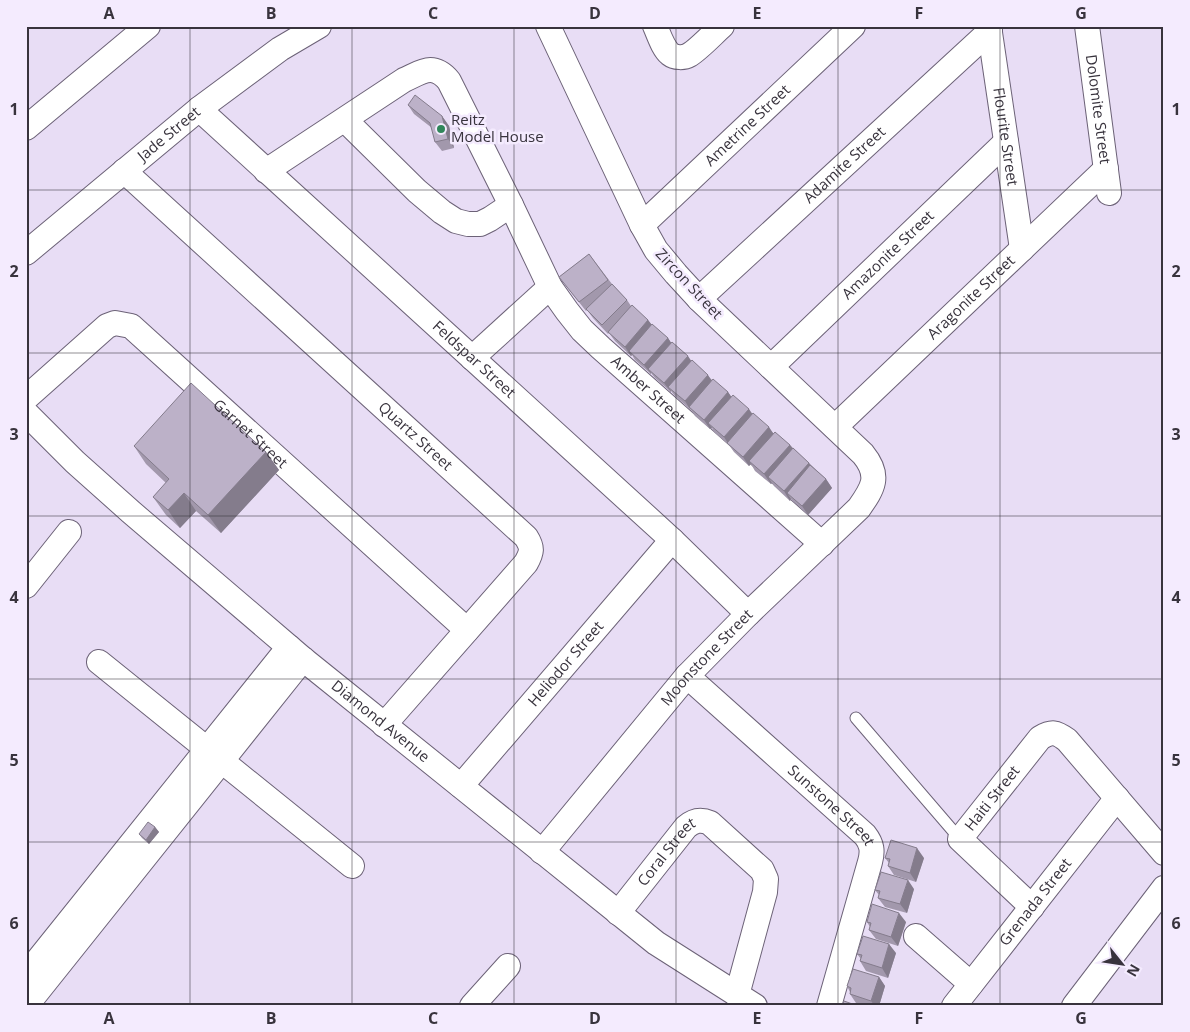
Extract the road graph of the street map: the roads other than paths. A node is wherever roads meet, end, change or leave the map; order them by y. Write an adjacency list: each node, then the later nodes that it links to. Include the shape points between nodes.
1 (148, 26): 11 (street)
2 (319, 26): 9 (street, Jade Street, via 280,49)
3 (548, 26): 18 (street, Zircon Street)
4 (655, 26): 5 (street, via 670,54 676,57 690,55)
5 (722, 26)
6 (853, 26): 18 (street, Ametrine Street)
7 (1087, 26): 13 (street, Dolomite Street)
8 (990, 29): 12 (street, Flourite Street); 22 (street, Adamite Street)
9 (199, 109): 14 (street, Jade Street); 15 (street, Feldspar Street)
10 (345, 120): 15 (street, Amber Street); 17 (street, via 418,191 456,221 480,224); 17 (street, Amber Street, via 410,78 436,70 448,81)
11 (26, 128)
12 (1006, 142): 19 (street, Flourite Street); 24 (street, Amazonite Street)
13 (1106, 169): 16 (street, Dolomite Street); 19 (street, Aragonite Street)
14 (124, 171): 20 (street, Jade Street); 34 (street, Quartz Street, via 526,537 531,550 526,563)
15 (266, 171): 23 (street, Feldspar Street)
16 (1109, 193)
17 (511, 205): 21 (street, Amber Street)
18 (642, 226): 22 (street, Zircon Street, via 656,250)
19 (1022, 249): 27 (street, Aragonite Street)
20 (26, 253)
21 (550, 287): 23 (street); 31 (street, Amber Street, via 582,330 601,348)
22 (699, 299): 24 (street, Zircon Street)
23 (472, 358): 30 (street, Feldspar Street)
24 (771, 367): 27 (street, Zircon Street)
25 (26, 398): 34 (street, Garnet Street, via 107,326 115,323 131,326)
26 (26, 413): 35 (street, Diamond Avenue, via 131,512)
27 (835, 427): 28 (street, Zircon Street, via 863,454)
28 (873, 472): 31 (street, Moonstone Street, via 868,496)
29 (69, 532): 32 (street)
30 (672, 540): 33 (street, Feldspar Street); 41 (street, Heliodor Street)
31 (822, 544): 33 (street, Moonstone Street)
32 (29, 576)
33 (748, 614): 37 (street, Moonstone Street)
34 (467, 630): 39 (street, Quartz Street)
35 (296, 653): 39 (street, Diamond Avenue); 40 (street)
36 (99, 662): 40 (street)
37 (687, 676): 44 (street, Moonstone Street); 58 (street, Sunstone Street, via 870,841 870,862)
38 (856, 718): 43 (lane)
39 (384, 725): 41 (street, Diamond Avenue)
40 (214, 755): 46 (street); 50 (street)
41 (461, 786): 44 (street, Diamond Avenue)
42 (1117, 798): 43 (street, Haiti Street, via 1067,740 1060,735 1046,734); 45 (street); 48 (street, Grenada Street)
43 (960, 839): 48 (street, Haiti Street)
44 (542, 852): 49 (street, Diamond Avenue)
45 (1164, 853)
46 (352, 866)
47 (1164, 888): 60 (street)
48 (1032, 906): 54 (street, Grenada Street)
49 (618, 914): 56 (street, Diamond Avenue, via 656,943); 56 (street, Coral Street, via 686,827 699,820 710,823 762,870 766,879)
50 (85, 917): 53 (street); 55 (street)
51 (916, 936): 54 (street)
52 (508, 966): 57 (street)
53 (26, 975)
54 (971, 984): 59 (street, Grenada Street)
55 (28, 1000)
56 (746, 1000)
57 (472, 1006)
58 (829, 1006)
59 (954, 1006)
60 (1074, 1006)

